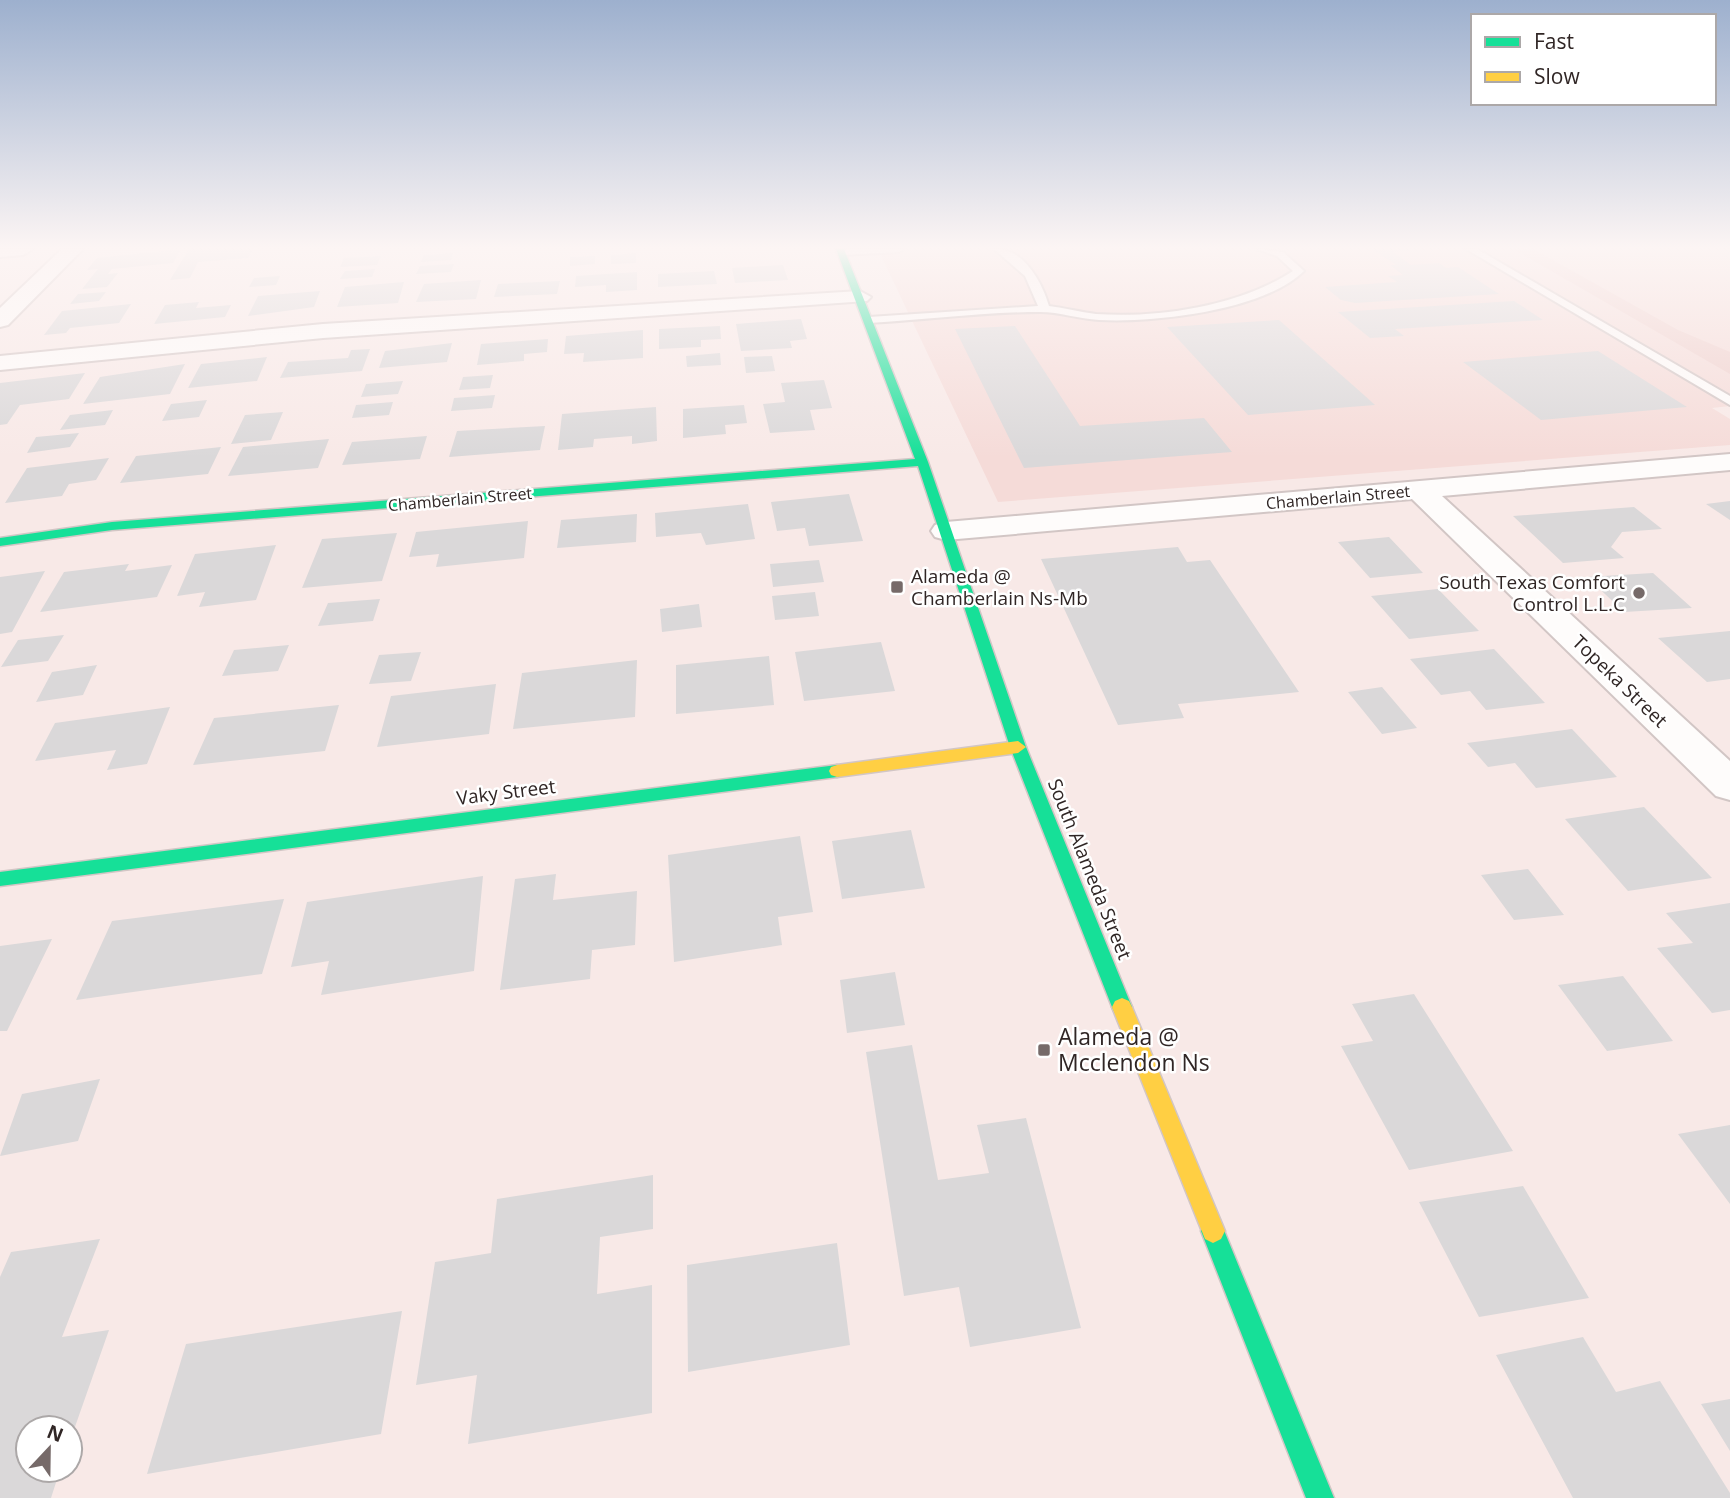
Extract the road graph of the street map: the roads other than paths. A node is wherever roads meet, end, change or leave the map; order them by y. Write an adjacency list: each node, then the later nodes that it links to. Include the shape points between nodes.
1 (514, 319): 5 (street, via 323,331)
2 (886, 319): 4 (lane)
3 (1590, 319): 6 (lane)
4 (869, 320): 7 (street, South Alameda Street)
5 (0, 363)
6 (1730, 401)
7 (922, 462): 10 (street, South Alameda Street); 11 (street, Chamberlain Street, via 125,525)
8 (1730, 462): 9 (street, Chamberlain Street)
9 (1419, 490): 10 (street, Chamberlain Street); 13 (street, Topeka Street)
10 (946, 531): 12 (street, South Alameda Street)
11 (0, 542)
12 (1018, 747): 14 (street, Vaky Street); 15 (street, South Alameda Street)
13 (1730, 785)
14 (0, 879)
15 (1320, 1498)

